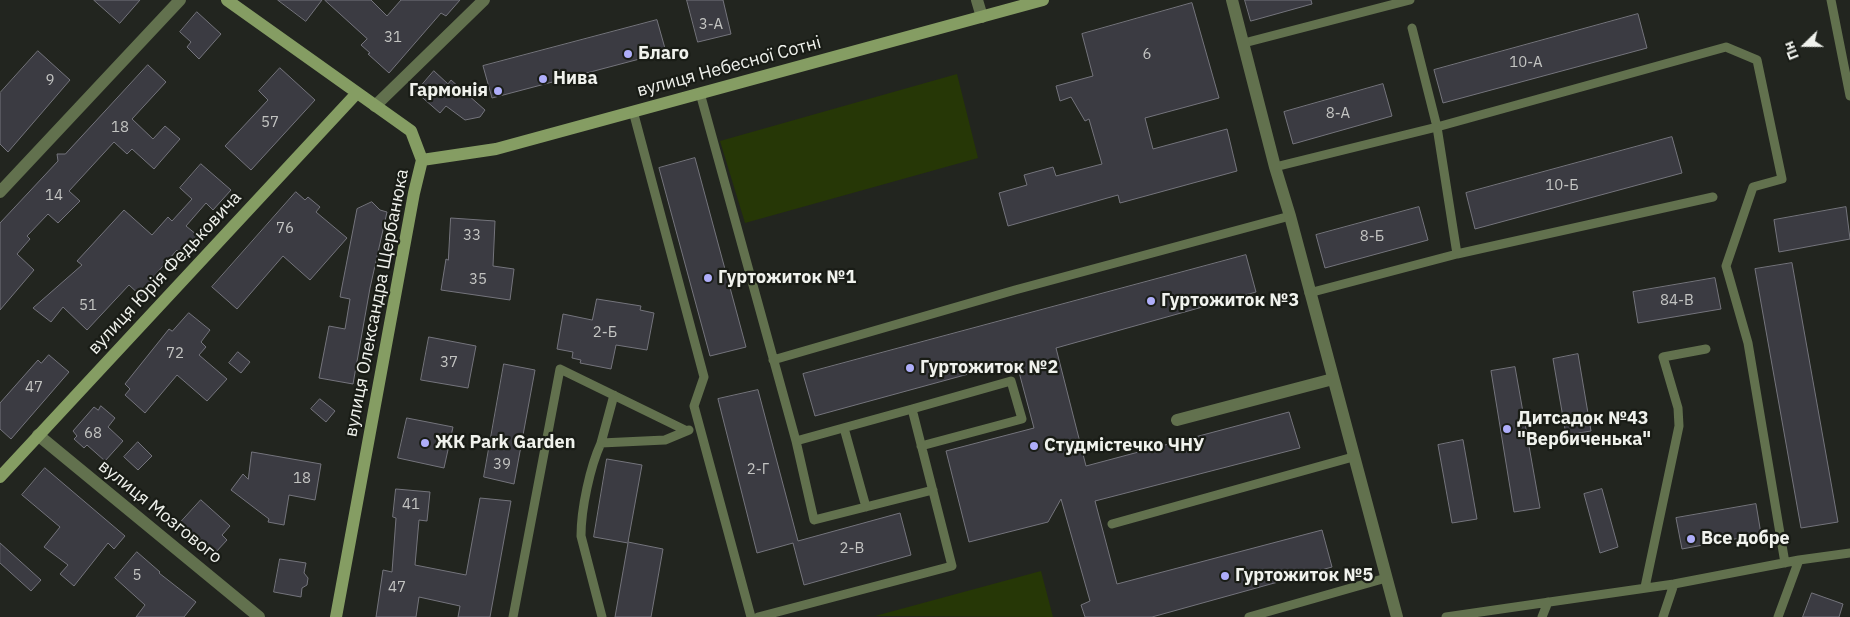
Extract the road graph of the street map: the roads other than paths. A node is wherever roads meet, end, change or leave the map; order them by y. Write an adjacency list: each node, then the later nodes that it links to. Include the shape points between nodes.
1 (180, 0): 20 (street)
2 (227, 0): 13 (street, вулиця Олександра Щербанюка)
3 (484, 0): 15 (street)
4 (977, 0): 9 (street)
5 (1043, 0): 9 (street, вулиця Небесної Сотні)
6 (1232, 0): 11 (street)
7 (1410, 0): 11 (lane)
8 (1831, 0): 14 (lane)
9 (982, 18): 12 (street, вулиця Небесної Сотні)
10 (1412, 28): 17 (lane)
11 (1244, 43): 19 (street)
12 (700, 93): 16 (street, вулиця Небесної Сотні); 26 (lane)
13 (357, 94): 15 (street, вулиця Олександра Щербанюка); 34 (street, вулиця Юрія Федьковича)
14 (1850, 96)
15 (375, 106): 18 (street, вулиця Олександра Щербанюка, via 411,131)
16 (633, 111): 18 (street, вулиця Небесної Сотні, via 496,149); 31 (lane, via 704,377 694,406)
17 (1437, 128): 19 (lane); 23 (lane); 45 (lane, via 1726,47 1757,60 1782,180 1753,187 1726,266 1748,343)
18 (422, 160): 51 (street, вулиця Олександра Щербанюка)
19 (1275, 167): 22 (street)
20 (0, 192)
21 (1713, 197): 23 (lane)
22 (1290, 216): 24 (street); 26 (lane, via 1015,290)
23 (1457, 254): 24 (lane)
24 (1310, 293): 27 (street)
25 (1706, 350): 48 (lane, via 1663,357 1678,408 1679,426)
26 (774, 360): 35 (lane)
27 (1333, 380): 30 (street); 38 (street)
28 (614, 395): 33 (lane); 36 (lane); 52 (lane, via 560,369)
29 (912, 410): 32 (lane); 37 (lane); 37 (lane, via 1011,380 1022,419)
30 (1177, 420)
31 (699, 426): 33 (lane); 54 (lane)
32 (844, 428): 35 (lane); 41 (lane)
33 (687, 431): 36 (lane, via 665,440)
34 (38, 434): 39 (street, вулиця Юрія Федьковича); 50 (street, вулиця Мозгового)
35 (796, 441): 41 (lane, via 814,520)
36 (602, 442): 53 (lane, via 594,459 581,536)
37 (921, 446): 40 (lane)
38 (1353, 457): 42 (lane); 46 (street)
39 (0, 477)
40 (933, 490): 41 (lane); 55 (lane, via 952,566)
41 (866, 507)
42 (1112, 524)
43 (1850, 553): 44 (lane)
44 (1799, 560): 45 (lane); 61 (lane)
45 (1785, 563): 47 (lane)
46 (1386, 578): 56 (lane); 57 (street)
47 (1674, 584): 48 (lane); 60 (lane)
48 (1644, 587): 49 (lane)
49 (1548, 602): 58 (lane); 59 (lane)
50 (260, 617)
51 (336, 617)
52 (513, 617)
53 (602, 617)
54 (751, 617)
55 (758, 617)
56 (1249, 617)
57 (1396, 617)
58 (1446, 617)
59 (1542, 617)
60 (1663, 617)
61 (1778, 617)

